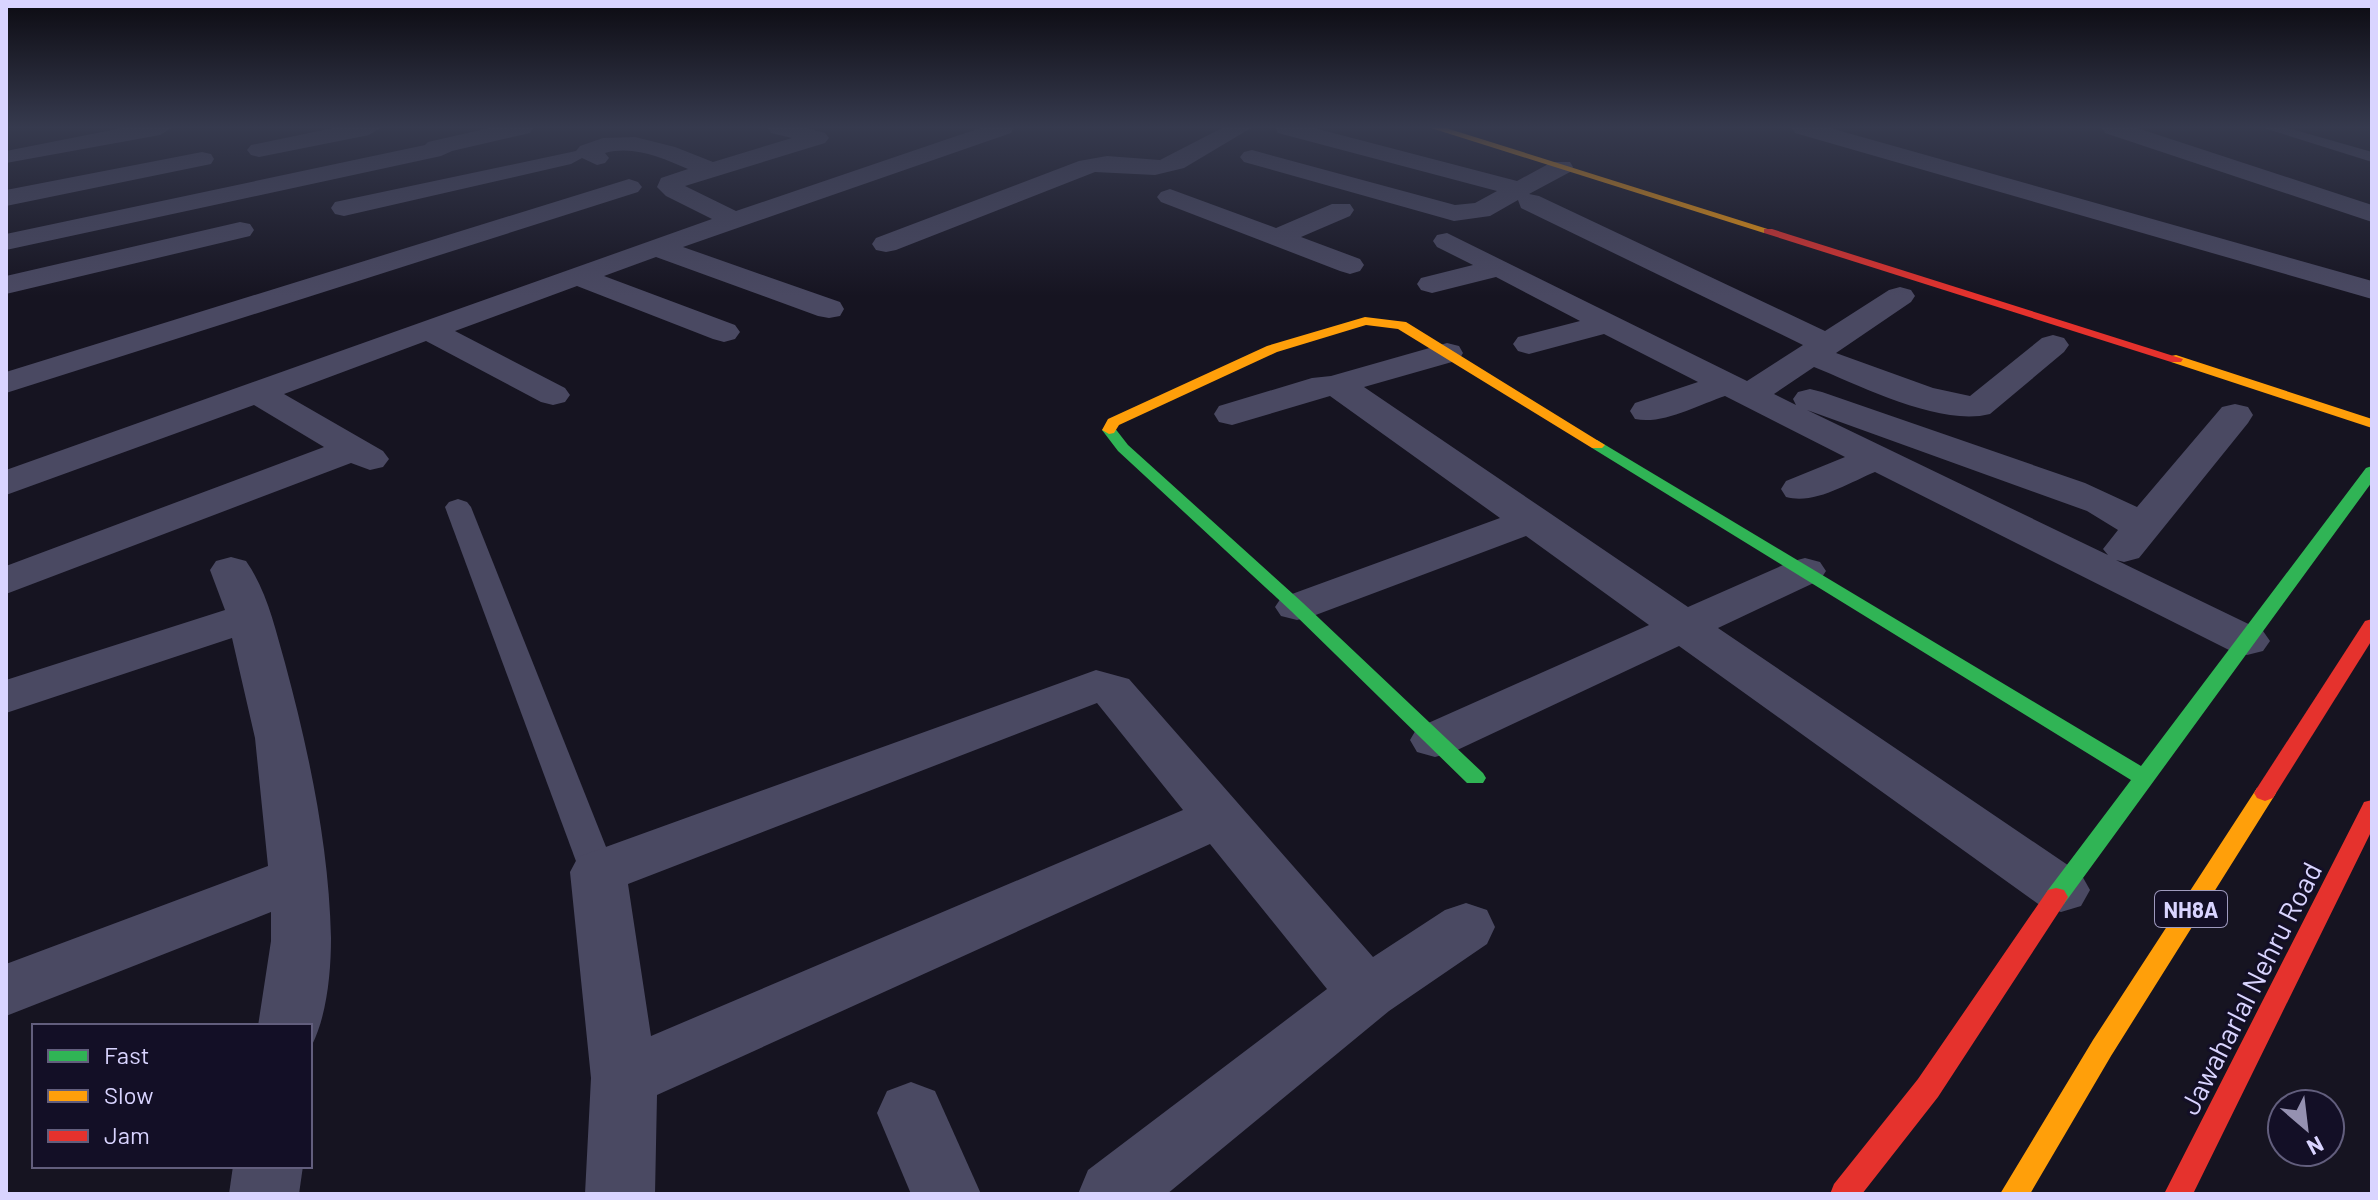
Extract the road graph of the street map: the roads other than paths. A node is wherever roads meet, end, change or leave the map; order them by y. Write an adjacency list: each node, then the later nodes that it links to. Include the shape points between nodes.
1 (30, 184): 16 (street)
2 (77, 184): 16 (street)
3 (259, 184): 27 (street)
4 (450, 184): 21 (street)
5 (670, 184): 26 (street)
6 (840, 184): 26 (street)
7 (1041, 184): 32 (street)
8 (1336, 184): 22 (street, via 1300,197)
9 (1348, 184): 17 (street, via 1468,214)
10 (1495, 184): 17 (street)
11 (1539, 184): 17 (street)
12 (1616, 184): 60 (street, via 2055,319)
13 (2000, 184): 41 (street)
14 (2282, 184): 24 (street)
15 (629, 187): 52 (street)
16 (37, 192): 19 (street); 27 (street)
17 (1525, 195): 50 (street)
18 (1170, 197): 23 (street)
19 (6, 198)
20 (1245, 198): 23 (street)
21 (344, 208)
22 (1341, 210): 25 (street); 29 (street)
23 (1209, 211): 29 (street)
24 (2372, 214)
25 (1371, 219)
26 (735, 220): 33 (street)
27 (66, 229): 31 (street); 34 (street)
28 (240, 230): 34 (street)
29 (1277, 237): 35 (street)
30 (1447, 241): 36 (street)
31 (6, 242)
32 (886, 244)
33 (656, 247): 37 (street); 40 (street)
34 (92, 264): 39 (street)
35 (1350, 265)
36 (1499, 268): 38 (street); 45 (street)
37 (578, 276): 44 (street); 46 (street)
38 (1432, 284)
39 (6, 285)
40 (764, 285): 43 (street); 44 (street)
41 (2372, 290)
42 (1900, 296): 50 (street)
43 (829, 309)
44 (686, 318): 47 (street)
45 (1608, 323): 48 (street); 54 (street)
46 (429, 330): 55 (street); 56 (street)
47 (724, 332)
48 (1529, 344)
49 (2053, 345): 50 (street, via 1978,407 1970,408 1943,402)
50 (1819, 349): 54 (street)
51 (1447, 353): 53 (street); 69 (street); 71 (street, via 1401,325 1365,321 1272,349 1113,422 1108,429)
52 (6, 383)
53 (1335, 385): 58 (street); 66 (street)
54 (1747, 388): 57 (street); 61 (street); 67 (street, via 2071,491)
55 (258, 393): 63 (street); 70 (street, via 365,456)
56 (553, 395)
57 (1648, 411)
58 (1232, 414)
59 (2235, 415): 67 (street)
60 (2372, 424)
61 (1876, 458): 64 (street); 68 (street)
62 (2372, 471): 74 (street)
63 (6, 483)
64 (1800, 489)
65 (458, 507): 81 (lane)
66 (1529, 521): 71 (street); 73 (street)
67 (2140, 526): 68 (street, via 2120,554)
68 (2085, 561): 74 (street)
69 (1805, 571): 73 (street); 78 (street)
70 (6, 581)
71 (1297, 607): 76 (street)
72 (2372, 625): 96 (street, NH8A)
73 (1683, 628): 76 (street); 83 (street)
74 (2247, 641): 78 (street)
75 (6, 697): 82 (street, via 241,594 280,738)
76 (1435, 740): 77 (street)
77 (1475, 778)
78 (2146, 779): 83 (street)
79 (2372, 808): 97 (street, Jawaharlal Nehru Road)
80 (1216, 818): 81 (street, via 1112,690 1096,686); 86 (street); 88 (street)
81 (598, 872): 88 (street)
82 (298, 878): 85 (street); 87 (street, via 301,941)
83 (2061, 890): 95 (street, via 1928,1088)
84 (1466, 927): 86 (street)
85 (6, 990)
86 (1367, 993): 94 (street)
87 (290, 1024)
88 (624, 1078): 92 (street)
89 (911, 1113): 93 (street)
90 (268, 1168): 91 (street)
91 (264, 1194)
92 (620, 1194)
93 (946, 1194)
94 (1113, 1194)
95 (1844, 1194)
96 (2014, 1194)
97 (2178, 1194)

